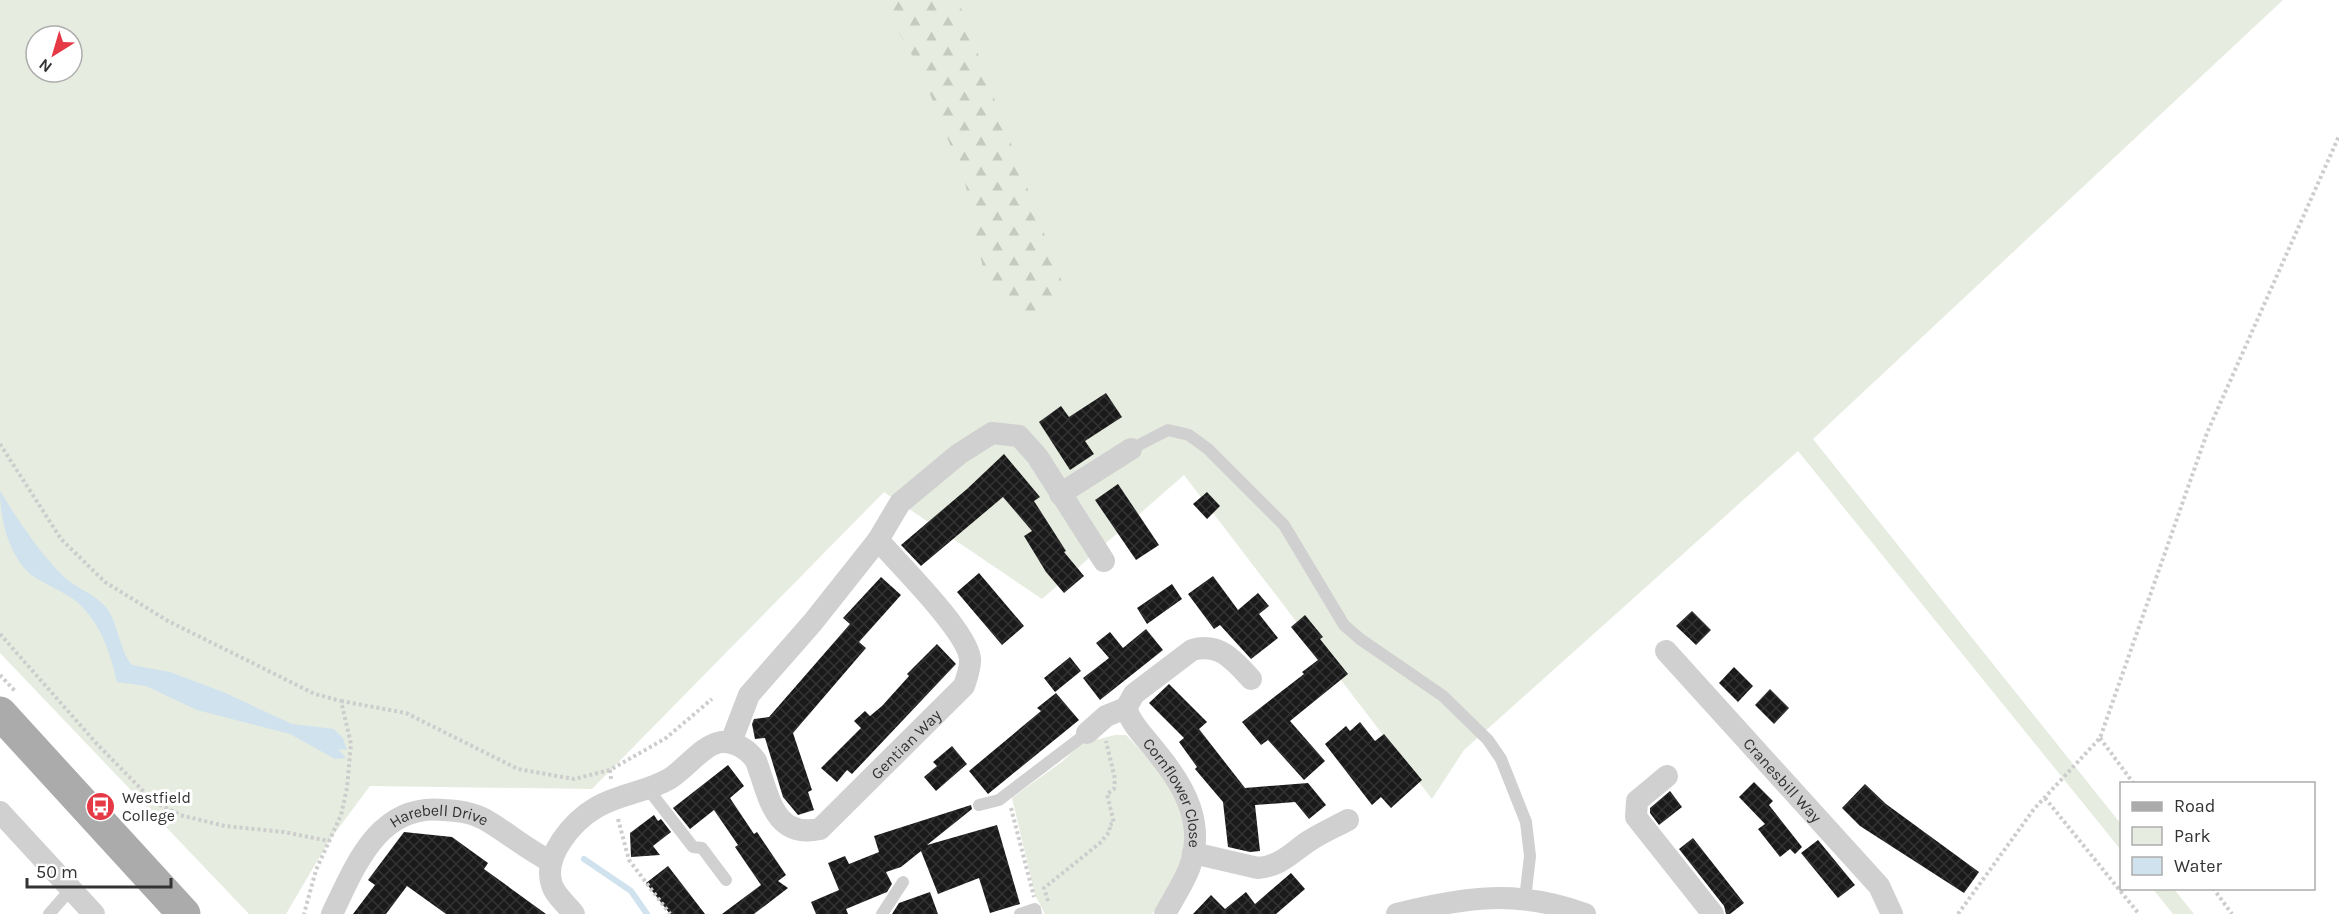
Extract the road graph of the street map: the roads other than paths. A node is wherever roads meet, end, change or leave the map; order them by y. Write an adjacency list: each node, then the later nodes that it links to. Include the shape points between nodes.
1 (1131, 449): 2 (street); 21 (lane, via 1168,430 1189,435 1208,449 1284,525 1344,625 1443,696 1488,740 1501,759 1526,822 1530,856)
2 (1060, 494): 3 (street, via 1037,456 1019,436 992,433 959,454 900,503); 4 (street)
3 (878, 540): 10 (street, via 749,695); 10 (street, Gentian Way, via 929,597 967,648 970,660 964,686 820,829 797,831 778,819 752,754)
4 (1104, 561)
5 (1666, 651): 34 (street, Cranesbill Way, via 1879,886)
6 (1251, 679): 7 (street, via 1227,654 1203,646 1134,694)
7 (1126, 708): 9 (street, via 1106,716); 16 (street, Cornflower Close, via 1134,724 1177,776 1190,801 1195,825)
8 (0, 713): 25 (main road)
9 (1096, 734): 13 (lane, via 999,800)
10 (731, 742): 12 (street, via 712,745 670,778)
11 (1667, 776): 33 (street, via 1637,801 1636,817)
12 (648, 789): 17 (street, via 598,806 579,821); 18 (lane, via 693,848 702,848)
13 (979, 805)
14 (0, 812): 20 (street)
15 (1348, 820): 16 (street, via 1268,867)
16 (1192, 853): 30 (street, Cornflower Close, via 1189,868)
17 (550, 861): 26 (street, Harebell Drive, via 484,819 466,812 423,808 403,815 381,830 352,872); 27 (street, via 552,888)
18 (726, 880)
19 (903, 882): 28 (lane)
20 (71, 889): 23 (lane); 24 (street)
21 (1525, 899): 31 (street, via 1491,896 1453,900); 32 (street)
22 (1035, 912): 29 (lane)
23 (49, 914)
24 (94, 914)
25 (184, 914)
26 (332, 914)
27 (574, 914)
28 (882, 914)
29 (1020, 914)
30 (1165, 914)
31 (1397, 914)
32 (1585, 914)
33 (1713, 914)
34 (1892, 914)

